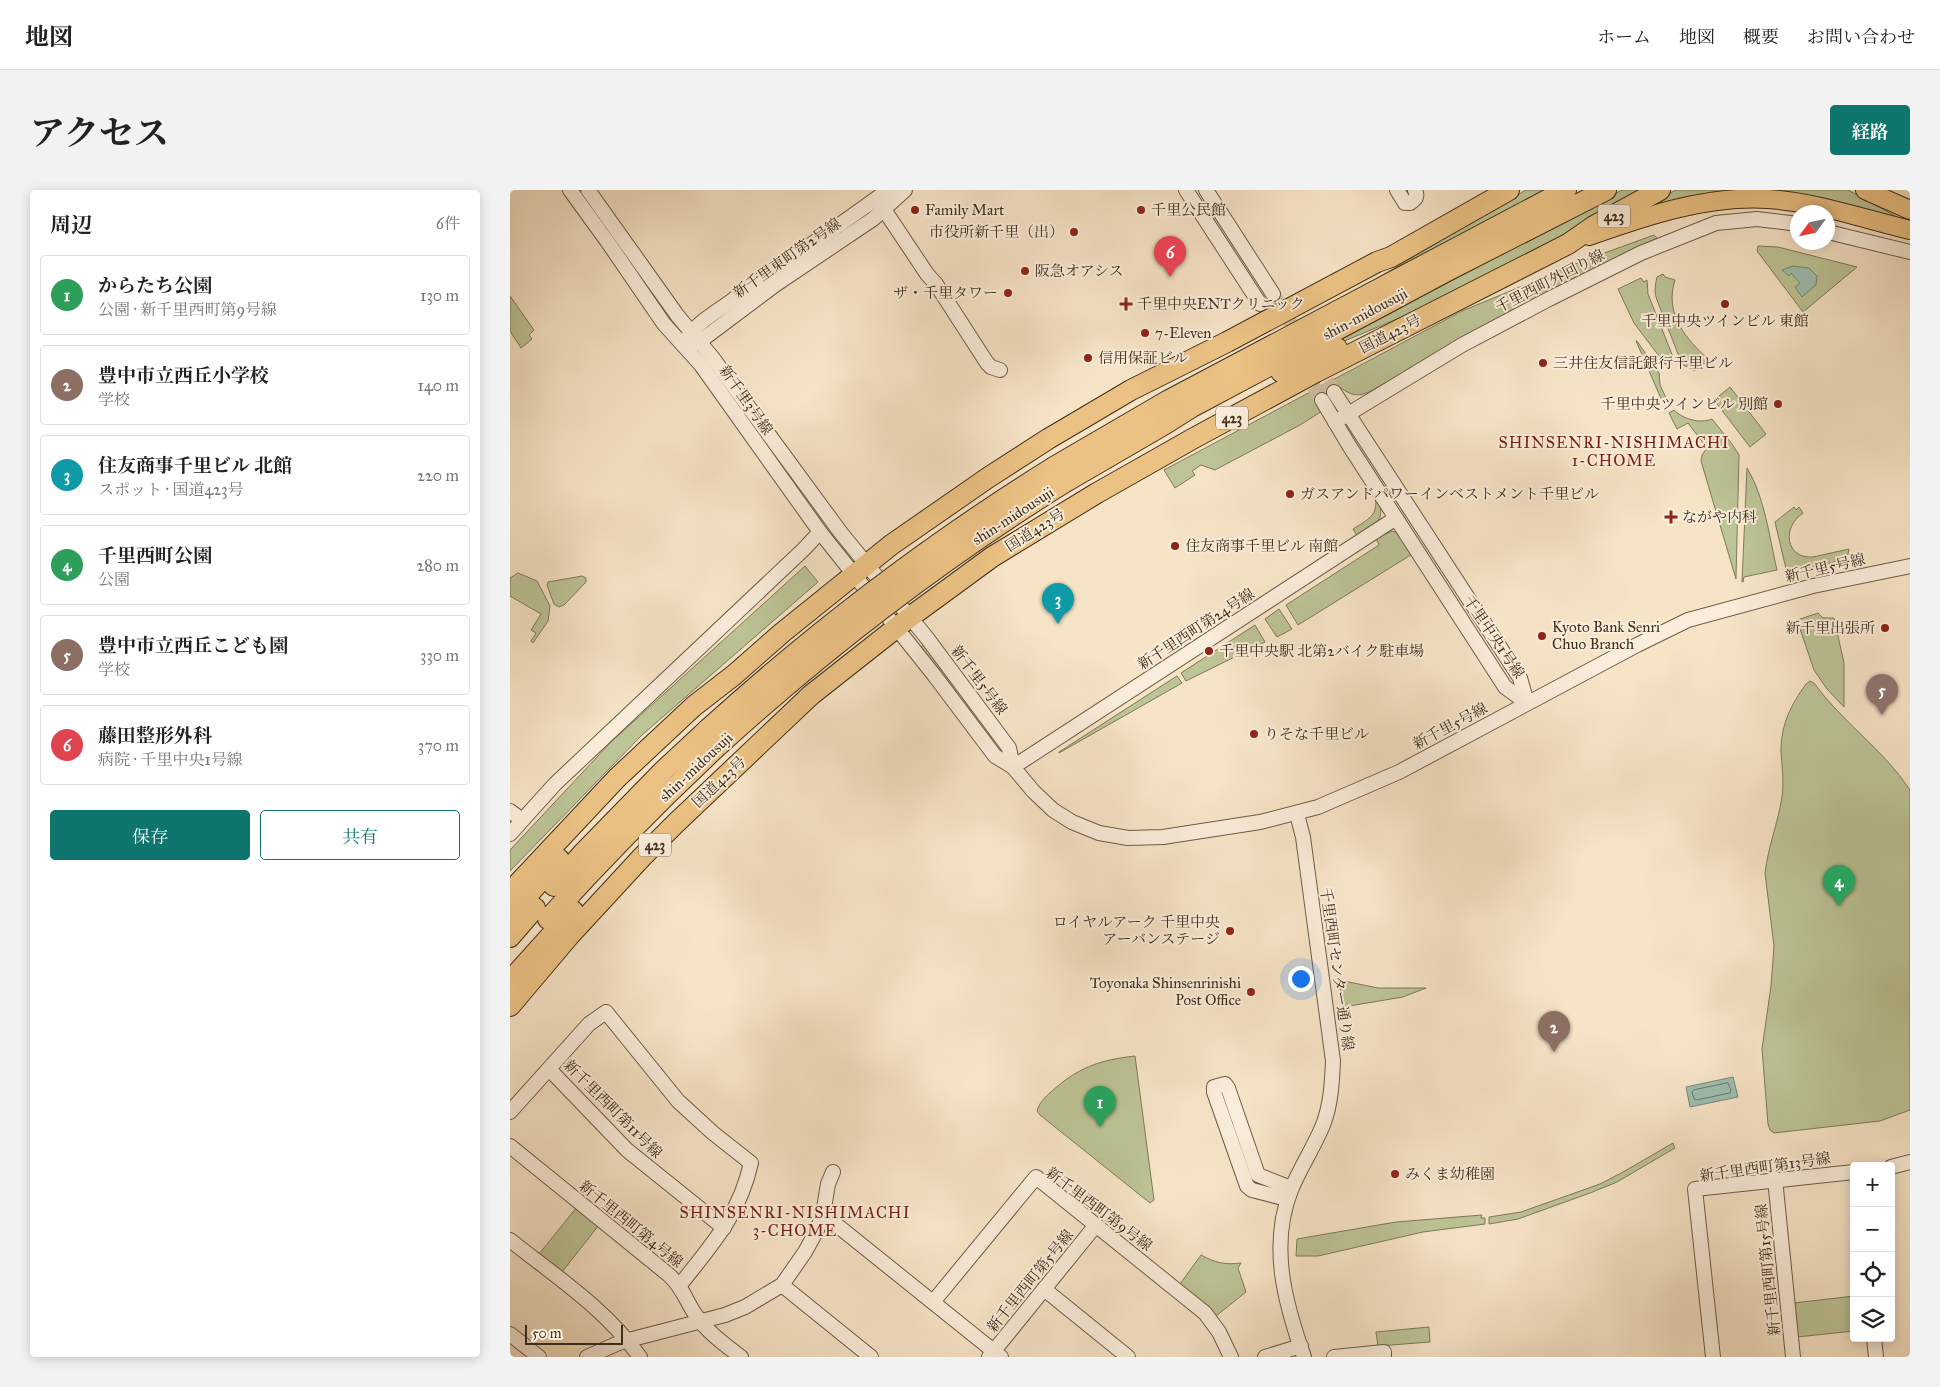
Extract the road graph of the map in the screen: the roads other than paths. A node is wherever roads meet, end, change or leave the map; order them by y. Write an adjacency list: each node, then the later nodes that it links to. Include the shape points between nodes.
1 (570, 190): 25 (street, 新千里3号線, via 664,324)
2 (588, 190): 24 (street, 新千里3号線)
3 (905, 190): 13 (street)
4 (1397, 190): 5 (street, via 1405,203 1410,203 1416,199)
5 (1415, 190)
6 (1509, 190): 20 (highway)
7 (1566, 190): 28 (highway, shin-midousuji / 423)
8 (1606, 190): 32 (highway, shin-midousuji / 423, via 1337,329 1192,406)
9 (1660, 190): 18 (highway, 国道423号 / 423)
10 (1865, 190): 14 (main road)
11 (1213, 192): 12 (street); 21 (street)
12 (1189, 195): 23 (street)
13 (880, 197): 24 (street, via 787,260); 26 (street, via 987,363)
14 (1910, 210)
15 (1790, 223): 30 (street, 千里西町外回り線, via 1757,219 1714,223 1641,253 1462,345)
16 (1910, 230): 18 (main road, via 1793,203 1745,199 1715,202 1626,222)
17 (1835, 234): 19 (street)
18 (1568, 244): 22 (highway, 国道423号 / 423)
19 (1910, 252)
20 (1391, 257): 28 (highway, via 1380,268 1215,368); 38 (highway, via 1123,395 1048,439 980,482)
21 (1273, 294)
22 (1453, 301): 32 (highway, via 1374,332); 39 (highway, 国道423号 / 423, via 1096,493 1010,545)
23 (1260, 304)
24 (695, 337): 25 (street); 38 (street, 新千里3号線, via 823,509)
25 (684, 346): 36 (street, 新千里3号線, via 701,365)
26 (1000, 370)
27 (1334, 392): 30 (street, 千里中央1号線)
28 (1170, 400): 33 (highway, shin-midousuji / 423)
29 (1322, 400): 31 (street, 千里中央1号線)
30 (1348, 414): 31 (street, 千里西町外回り線); 35 (street, 千里中央1号線)
31 (1335, 422): 34 (street, 千里中央1号線)
32 (1165, 424): 33 (highway, shin-midousuji / 423)
33 (1060, 474): 43 (highway, shin-midousuji / 423, bridge)
34 (1396, 518): 35 (street); 42 (street, 千里中央1号線, via 1505,687); 44 (street, 新千里西町第24号線)
35 (1417, 519): 42 (street, 千里中央1号線, via 1520,678)
36 (820, 532): 38 (street, 新千里3号線); 47 (street, via 555,784)
37 (1910, 566): 42 (street, 新千里5号線, via 1813,586 1694,618)
38 (861, 569): 39 (street, 新千里3号線); 40 (highway)
39 (903, 623): 41 (highway, 国道423号 / 423); 44 (street, 新千里5号線, via 1009,748)
40 (734, 675): 49 (highway, via 694,706 617,778); 50 (highway, via 717,698 570,848)
41 (811, 695): 53 (highway, via 764,726 706,776); 54 (highway, 国道423号 / 423, via 642,857)
42 (1527, 703): 46 (street, 新千里5号線, via 1399,772)
43 (714, 737): 51 (highway, shin-midousuji / 423, via 664,770 582,854); 52 (highway, shin-midousuji / 423, via 675,785)
44 (1013, 767): 46 (street, 新千里5号線, via 1053,810 1080,826 1112,836 1163,837)
45 (510, 811): 47 (street)
46 (1297, 814): 63 (street, 千里西町センター通り線, via 1333,1061 1332,1091 1325,1118)
47 (522, 820): 48 (street)
48 (510, 834)
49 (510, 892)
50 (510, 916)
51 (510, 937)
52 (510, 964)
53 (510, 981)
54 (510, 1006)
55 (549, 1069): 56 (street); 66 (street, 新千里西町第11号線, via 633,1155); 66 (street, via 588,1024 606,1012 678,1101 751,1163 742,1194)
56 (510, 1112)
57 (510, 1146): 68 (street, 新千里西町第4号線)
58 (1910, 1162): 59 (street)
59 (1895, 1165)
60 (833, 1172): 64 (street)
61 (1850, 1172): 62 (street, 新千里西町第13号線)
62 (1776, 1179): 88 (street, 新千里西町第13号線, via 1695,1189); 89 (street, 新千里西町第15号線)
63 (1289, 1194): 63 (street, via 1252,1190 1246,1186 1214,1087 1225,1084 1228,1088 1258,1175); 76 (street, 千里西町センター通り線, via 1281,1226 1280,1262)
64 (823, 1214): 69 (street, via 805,1252); 71 (street)
65 (1096, 1225): 70 (street, 新千里西町第5号線); 71 (street, 新千里西町第9号線, via 1036,1177); 84 (street, 新千里西町第9号線, via 1205,1313)
66 (724, 1228): 68 (street)
67 (510, 1240): 74 (street, via 607,1318)
68 (680, 1285): 72 (street, 新千里西町第4号線)
69 (782, 1285): 72 (street, via 736,1311); 82 (street)
70 (1044, 1289): 77 (street, 新千里西町第5号線); 83 (street)
71 (933, 1302): 77 (street)
72 (701, 1322): 74 (street); 81 (street, 新千里西町第4号線)
73 (510, 1334): 78 (street)
74 (628, 1340): 79 (street); 80 (street)
75 (1874, 1342): 90 (street)
76 (1302, 1352): 85 (street)
77 (994, 1355)
78 (539, 1357)
79 (587, 1357)
80 (640, 1357)
81 (741, 1357)
82 (871, 1357)
83 (1128, 1357)
84 (1231, 1357)
85 (1265, 1357)
86 (1334, 1357): 87 (street, via 1384,1352)
87 (1384, 1357)
88 (1713, 1357)
89 (1793, 1357)
90 (1876, 1357)

